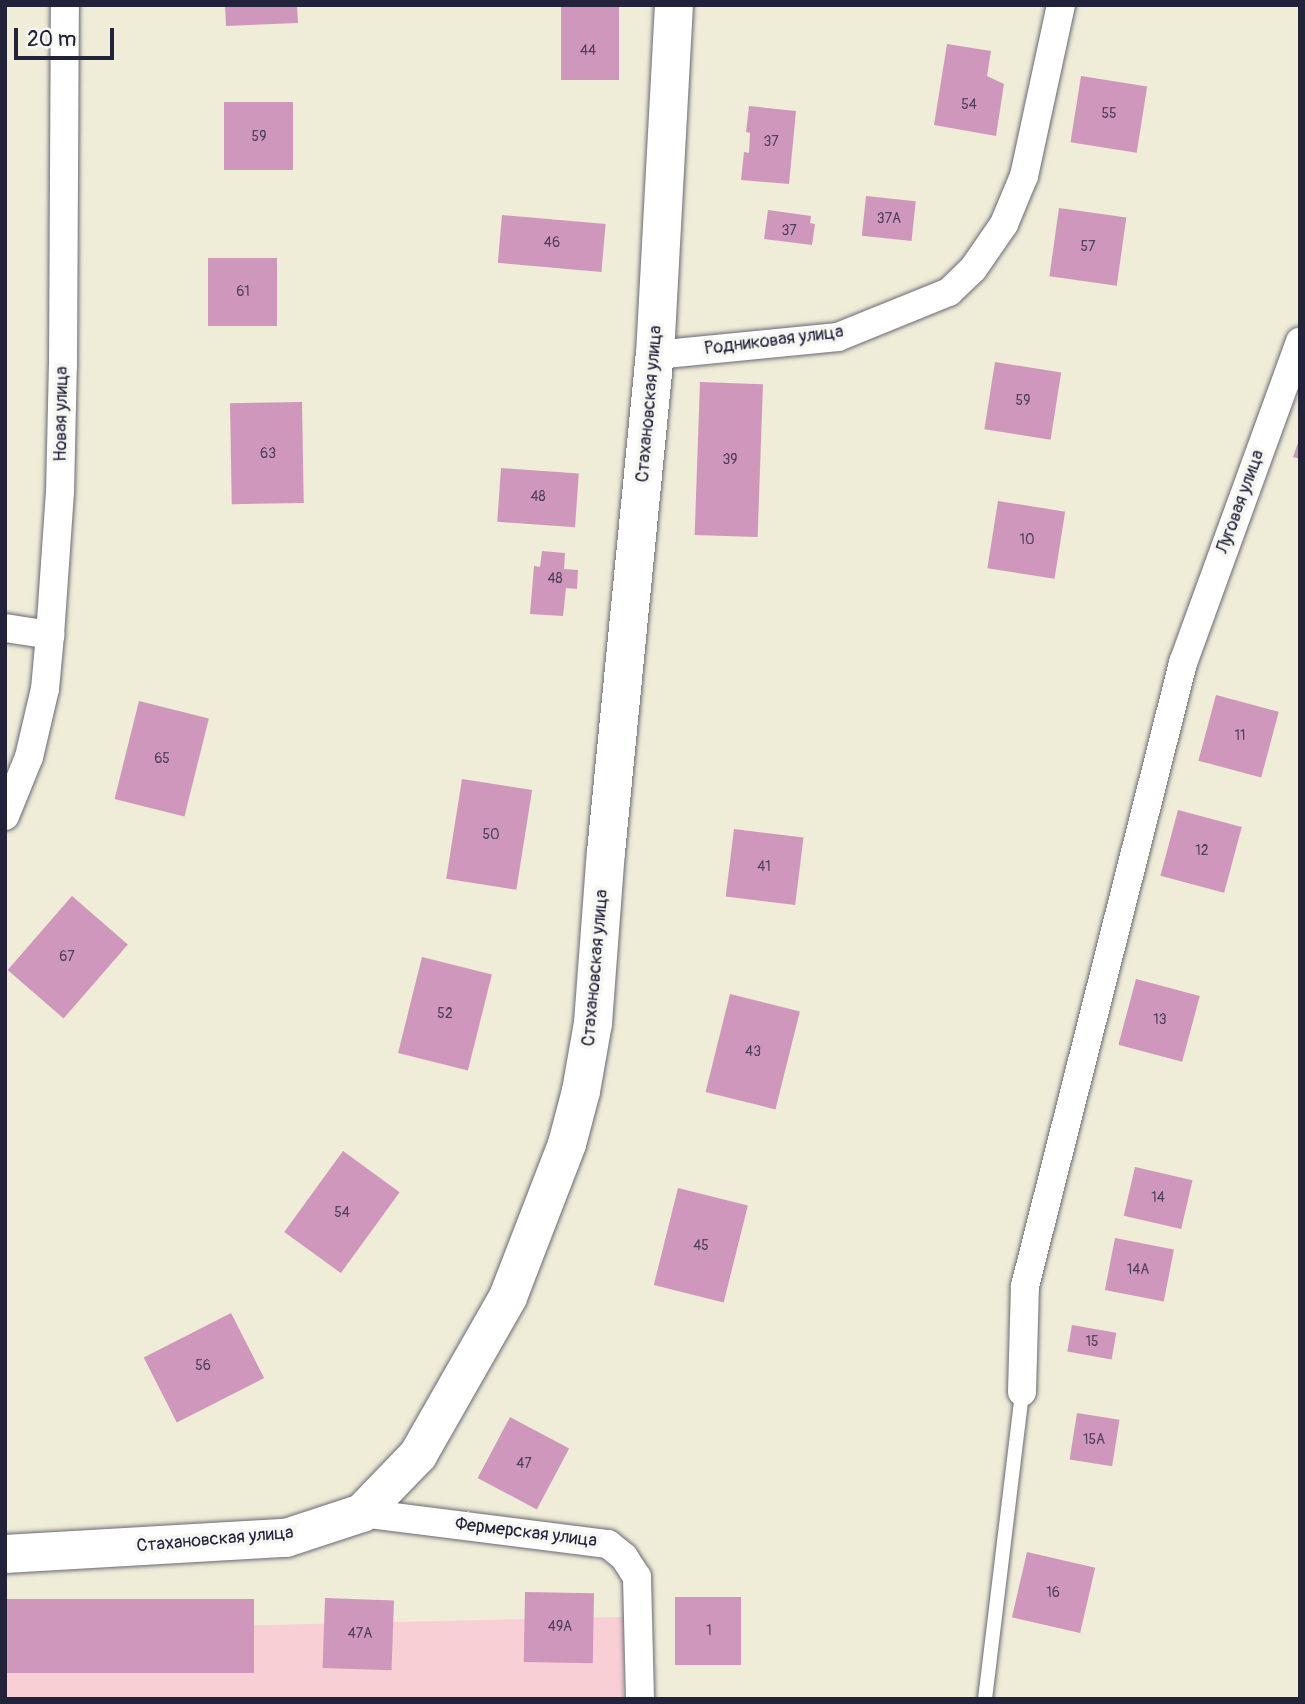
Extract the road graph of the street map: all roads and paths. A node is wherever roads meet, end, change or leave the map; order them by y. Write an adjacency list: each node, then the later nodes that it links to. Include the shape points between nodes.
1 (65, 5): 7 (street, Новая улица, via 60,493)
2 (674, 5): 5 (street, Стахановская улица)
3 (1060, 5): 5 (street, Родниковая улица, via 1024,176 1004,224 972,270 949,292 838,337)
4 (1300, 342): 9 (street, Луговая улица, via 1183,663 1025,1286)
5 (656, 355): 10 (street, Стахановская улица, via 593,1023 581,1091 567,1144 508,1297 418,1455)
6 (5, 628): 7 (street)
7 (50, 635): 8 (street, Новая улица, via 45,689 29,757)
8 (5, 816)
9 (1022, 1392): 13 (lane)
10 (362, 1513): 11 (street, Стахановская улица, via 285,1538); 12 (street, Фермерская улица, via 608,1544 638,1577)
11 (5, 1554)
12 (640, 1699)
13 (985, 1699)

